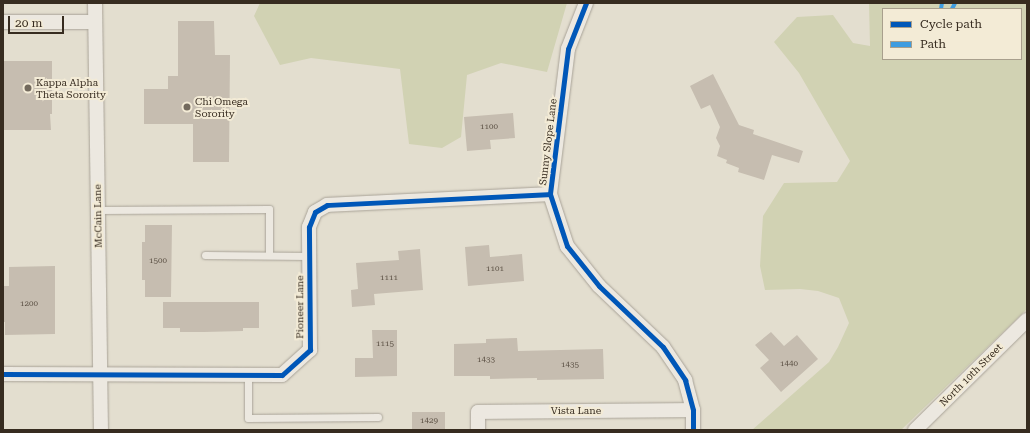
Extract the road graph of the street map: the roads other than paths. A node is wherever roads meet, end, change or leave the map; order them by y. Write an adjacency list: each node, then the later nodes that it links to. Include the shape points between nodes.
1 (95, 3): 4 (street, McCain Lane)
2 (586, 3): 5 (street, Sunny Slope Lane, via 568,49)
3 (3, 22): 4 (street)
4 (95, 22): 6 (street, McCain Lane)
5 (550, 194): 9 (street, Pioneer Lane, via 327,205 314,212 309,227); 14 (street, Sunny Slope Lane, via 567,246 599,286 662,347 685,380)
6 (98, 210): 8 (lane, via 269,209); 12 (street, McCain Lane)
7 (205, 255): 8 (lane)
8 (269, 255): 9 (lane)
9 (309, 256): 13 (street, Pioneer Lane, via 310,350 282,375)
10 (1027, 320): 19 (street, North 10th Street)
11 (3, 374): 12 (street, Pioneer Lane)
12 (101, 375): 13 (street, Pioneer Lane); 16 (street, McCain Lane)
13 (248, 375): 15 (lane, via 248,418)
14 (693, 410): 17 (street, Vista Lane, via 478,412); 18 (street, Sunny Slope Lane)
15 (378, 416)
16 (101, 430)
17 (478, 430)
18 (693, 430)
19 (915, 430)

